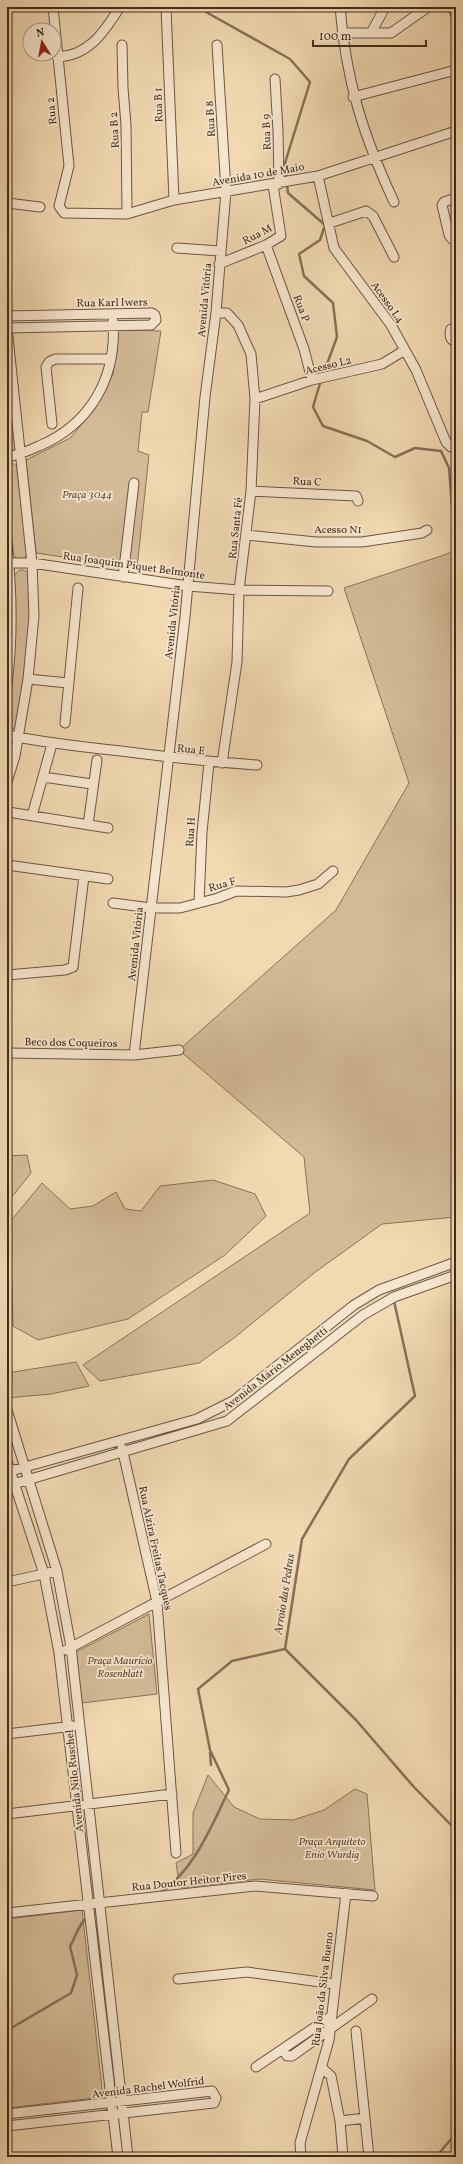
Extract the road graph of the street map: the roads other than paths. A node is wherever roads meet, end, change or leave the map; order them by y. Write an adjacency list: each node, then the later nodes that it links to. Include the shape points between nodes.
1 (53, 7): 9 (street, Rua 2)
2 (120, 7): 14 (street, via 88,48)
3 (340, 7): 10 (street)
4 (385, 7): 11 (street)
5 (428, 7): 11 (street, via 391,33)
6 (453, 7): 8 (street)
7 (166, 8): 25 (street, Rua B 1)
8 (456, 16)
9 (54, 22)
10 (342, 33): 11 (street); 18 (street)
11 (371, 33)
12 (122, 45): 30 (street, Rua B 2)
13 (217, 45): 23 (street, Rua B 8)
14 (62, 57)
15 (58, 62): 29 (street, Rua 2, via 69,166 59,206)
16 (456, 70): 18 (street)
17 (275, 79): 22 (street, Rua B 9)
18 (353, 97): 20 (street)
19 (456, 131): 20 (street, Avenida 10 de Maio)
20 (373, 157): 21 (street, Avenida 10 de Maio); 26 (street)
21 (318, 176): 22 (street, Avenida 10 de Maio); 31 (street, Acesso L4)
22 (282, 183): 23 (street, Avenida 10 de Maio); 33 (street, Rua M, via 282,234 280,238)
23 (226, 191): 25 (street, Avenida 10 de Maio); 35 (street, Avenida Vitória)
24 (456, 198): 32 (street, via 442,205 449,235)
25 (174, 200): 30 (street, Avenida 10 de Maio)
26 (394, 202)
27 (7, 204): 28 (street)
28 (40, 207)
29 (61, 210): 30 (street, Avenida 10 de Maio, via 64,213)
30 (127, 214)
31 (330, 223): 36 (street, via 359,212 369,213 377,223); 45 (street, Acesso L4, via 334,248 391,325)
32 (454, 240)
33 (266, 245): 37 (street, Rua M); 47 (street, Rua P, via 304,349)
34 (177, 248): 35 (street)
35 (220, 251): 37 (street, Avenida Vitória)
36 (394, 257)
37 (219, 264): 38 (street, Avenida Vitória)
38 (216, 313): 48 (street, Rua Santa Fé, via 227,313 245,338 254,366); 62 (street, Avenida Vitória, via 205,397)
39 (112, 314): 40 (street, Rua Karl Iwers); 41 (street); 41 (street, Rua Karl Iwers, via 152,313 156,320 152,325)
40 (7, 316)
41 (113, 326): 43 (street, Rua Karl Iwers); 46 (street)
42 (456, 327): 44 (street, via 451,329 450,334 451,339)
43 (7, 328): 51 (street)
44 (456, 342)
45 (405, 350): 47 (street, Acesso L2, via 382,364); 50 (street, Acesso L4, via 446,442)
46 (111, 359): 49 (street, via 55,359 47,364); 51 (street, via 107,375 97,395 77,424 50,442)
47 (312, 380): 48 (street, Acesso L2)
48 (256, 399): 54 (street, Rua Santa Fé)
49 (52, 424)
50 (456, 446)
51 (19, 455): 52 (street); 60 (street)
52 (7, 456)
53 (134, 483): 61 (street)
54 (251, 491): 55 (street, Rua C, via 356,496); 57 (street, Rua Santa Fé)
55 (358, 501)
56 (427, 530): 57 (street, Acesso N1, via 422,533 362,542 316,542)
57 (247, 535): 64 (street, Rua Santa Fé)
58 (7, 545): 59 (street)
59 (9, 563): 60 (street, Rua Joaquim Piquet Belmonte); 68 (street, via 10,657)
60 (32, 563): 61 (street, Rua Joaquim Piquet Belmonte); 66 (street, via 34,616)
61 (123, 577): 62 (street, Rua Joaquim Piquet Belmonte)
62 (188, 586): 64 (street, Rua Joaquim Piquet Belmonte); 73 (street, Avenida Vitória)
63 (78, 588): 67 (street)
64 (239, 590): 65 (street, Rua Joaquim Piquet Belmonte); 76 (street, Rua Santa Fé, via 237,662)
65 (328, 591)
66 (28, 679): 67 (street); 71 (street)
67 (68, 683): 69 (street)
68 (7, 684)
69 (65, 723)
70 (7, 735): 71 (street, Rua E)
71 (18, 737): 72 (street, Rua E); 79 (street)
72 (52, 744): 73 (street, Rua E); 78 (street)
73 (168, 758): 75 (street, Rua E); 91 (street, Avenida Vitória)
74 (96, 760): 80 (street)
75 (209, 763): 76 (street, Rua E); 90 (street, Rua H, via 202,832)
76 (222, 763): 77 (street, Rua E)
77 (257, 765)
78 (43, 777): 80 (street); 82 (street)
79 (7, 782)
80 (92, 784): 83 (street)
81 (8, 812): 82 (street)
82 (32, 816): 83 (street)
83 (88, 825): 84 (street)
84 (108, 828)
85 (7, 865): 87 (street)
86 (333, 871): 90 (street, Rua F, via 318,884 299,890 236,891)
87 (84, 876): 88 (street); 92 (street, via 73,967)
88 (108, 879)
89 (113, 903): 91 (street, Rua F)
90 (199, 903): 91 (street, Rua F, via 180,908)
91 (151, 908): 95 (street, Avenida Vitória)
92 (7, 976)
93 (179, 1050): 95 (street, Beco dos Coqueiros)
94 (7, 1053): 95 (street, Beco dos Coqueiros)
95 (134, 1055)
96 (456, 1262): 98 (street, Avenida Mário Meneghetti)
97 (456, 1275): 99 (street, Avenida Mário Meneghetti, via 394,1296)
98 (379, 1290): 99 (street); 100 (street, Avenida Mário Meneghetti, via 354,1305)
99 (385, 1302): 101 (street, Avenida Mário Meneghetti, via 363,1315)
100 (299, 1349): 101 (street); 102 (street, Avenida Mário Meneghetti, via 233,1401)
101 (306, 1359): 104 (street, Avenida Mário Meneghetti)
102 (221, 1407): 104 (street); 105 (street, Avenida Mário Meneghetti, via 198,1419)
103 (7, 1410): 108 (street, Avenida Nilo Ruschel)
104 (227, 1421): 106 (street, Avenida Mário Meneghetti)
105 (120, 1441): 106 (street, Rua Alzira Freitas Tacques); 108 (street, Avenida Mário Meneghetti)
106 (123, 1452): 110 (street, Avenida Mário Meneghetti); 116 (street, Rua Alzira Freitas Tacques)
107 (7, 1462): 109 (street, Avenida Nilo Ruschel)
108 (26, 1467): 109 (street, Avenida Mário Meneghetti); 110 (street, Avenida Nilo Ruschel)
109 (9, 1472): 111 (street, Avenida Nilo Ruschel)
110 (30, 1480): 111 (street, Avenida Mário Meneghetti); 113 (street, Avenida Nilo Ruschel)
111 (11, 1485): 114 (street, Avenida Nilo Ruschel)
112 (266, 1544): 116 (street)
113 (57, 1571): 114 (street); 117 (street, Avenida Nilo Ruschel)
114 (44, 1574): 115 (street); 118 (street, Avenida Nilo Ruschel)
115 (7, 1582)
116 (157, 1602): 117 (street); 122 (street, Rua Alzira Freitas Tacques)
117 (71, 1648): 118 (street); 119 (street, Avenida Nilo Ruschel)
118 (59, 1654): 120 (street, Avenida Nilo Ruschel)
119 (80, 1725): 120 (street); 123 (street, Avenida Nilo Ruschel)
120 (68, 1727): 121 (street); 124 (street, Avenida Nilo Ruschel)
121 (7, 1734)
122 (172, 1794): 123 (street); 126 (street, Rua Alzira Freitas Tacques)
123 (89, 1804): 124 (street); 129 (street, Avenida Nilo Ruschel)
124 (77, 1806): 125 (street); 130 (street, Avenida Nilo Ruschel)
125 (7, 1814)
126 (176, 1853)
127 (346, 1893): 128 (street, Rua Doutor Heitor Pires); 129 (street, Rua Doutor Heitor Pires, via 256,1886); 133 (street, Rua João da Silva Bueno)
128 (373, 1896)
129 (100, 1903): 130 (street, Rua Doutor Heitor Pires); 134 (street, Avenida Nilo Ruschel)
130 (88, 1904): 131 (street, Rua Doutor Heitor Pires); 135 (street, Avenida Nilo Ruschel)
131 (7, 1913)
132 (178, 1979): 133 (street, via 247,1972)
133 (335, 1984): 137 (street, Rua João da Silva Bueno)
134 (110, 1997): 135 (street); 143 (street, Avenida Nilo Ruschel)
135 (99, 1998): 144 (street, Avenida Nilo Ruschel)
136 (372, 1999): 138 (street)
137 (330, 2017): 138 (street, Rua João da Silva Bueno); 140 (street)
138 (329, 2031): 140 (street, via 292,2056 284,2054); 141 (street, Rua João da Silva Bueno)
139 (356, 2031): 148 (street)
140 (283, 2049): 142 (street)
141 (321, 2067): 149 (street, via 331,2076); 153 (street, Rua João da Silva Bueno, via 300,2143)
142 (256, 2068)
143 (122, 2102): 144 (street, Avenida Rachel Wolfrid); 146 (street, Avenida Nilo Ruschel); 146 (street, Avenida Rachel Wolfrid, via 212,2091 216,2098 214,2103)
144 (111, 2103): 145 (street, Avenida Rachel Wolfrid); 147 (street, Avenida Nilo Ruschel)
145 (7, 2114)
146 (124, 2114): 147 (street, Avenida Rachel Wolfrid); 152 (street, Avenida Nilo Ruschel)
147 (113, 2115): 150 (street, Avenida Rachel Wolfrid); 151 (street, Avenida Nilo Ruschel)
148 (365, 2118): 149 (street); 155 (street)
149 (340, 2121): 154 (street)
150 (7, 2126)
151 (118, 2157)
152 (128, 2157)
153 (301, 2157)
154 (343, 2157)
155 (369, 2157)

